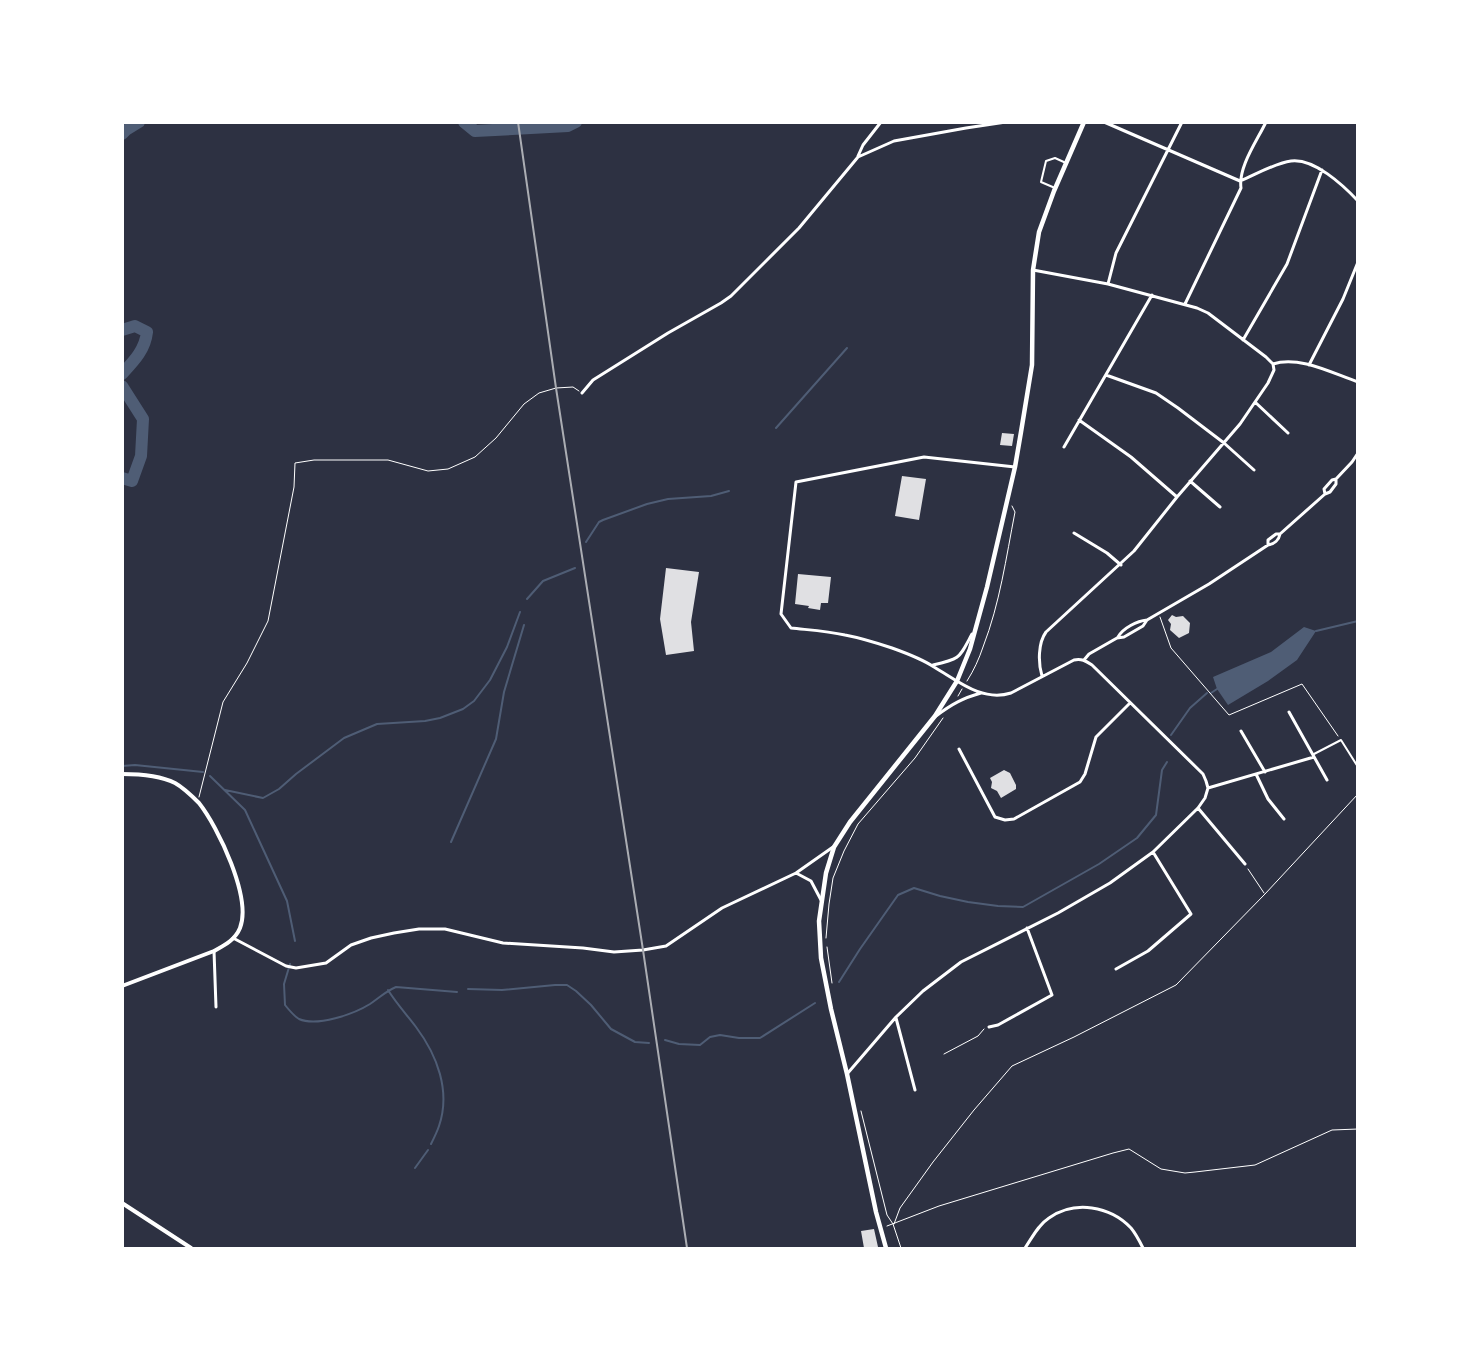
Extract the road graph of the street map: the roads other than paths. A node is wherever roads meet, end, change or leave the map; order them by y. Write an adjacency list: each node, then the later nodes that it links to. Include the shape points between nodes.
1 (881, 122): 8 (street)
2 (1006, 122): 8 (street, via 894,141)
3 (1084, 122): 9 (main road)
4 (1104, 122): 7 (street)
5 (1182, 122): 7 (street)
6 (1266, 122): 11 (street, via 1244,165)
7 (1168, 151): 11 (street); 16 (street, via 1116,254)
8 (858, 156): 24 (street, via 799,228 731,296 592,380)
9 (1066, 163): 12 (main road); 12 (lane, via 1055,158 1046,162 1041,182)
10 (1322, 170): 11 (street, via 1293,161); 13 (street); 19 (street, via 1287,264)
11 (1240, 181): 18 (street, via 1241,188)
12 (1055, 188): 15 (main road, via 1040,232)
13 (1358, 200)
14 (1358, 262): 21 (street, via 1343,299)
15 (1033, 270): 16 (street); 31 (main road, via 1032,365)
16 (1108, 284): 17 (street)
17 (1152, 295): 18 (street); 22 (street)
18 (1185, 304): 19 (street, via 1208,313)
19 (1243, 340): 20 (street)
20 (1273, 364): 21 (street, via 1286,361); 25 (street, via 1274,370)
21 (1309, 364): 23 (street)
22 (1106, 375): 26 (street); 28 (street, via 1156,393)
23 (1358, 382)
24 (582, 393)
25 (1255, 402): 27 (street); 28 (street)
26 (1079, 420): 29 (street); 34 (street, via 1131,457)
27 (1288, 433)
28 (1224, 443): 32 (street); 33 (street)
29 (1064, 447)
30 (1358, 453): 39 (street, via 1336,479 1330,492 1280,534 1273,544)
31 (1015, 467): 38 (main road); 40 (street, via 924,457 796,482 781,614 785,621 792,628 844,634 894,649)
32 (1254, 470)
33 (1190, 481): 34 (street); 35 (street)
34 (1177, 497): 37 (street)
35 (1220, 507)
36 (1074, 533): 37 (street)
37 (1121, 565): 41 (street, via 1046,632 1040,648)
38 (977, 626): 40 (street, via 960,656); 42 (main road)
39 (1084, 660): 41 (street, via 1077,659); 44 (street)
40 (933, 666): 42 (street)
41 (1042, 676): 43 (street, via 1001,696)
42 (957, 681): 43 (street); 46 (main road)
43 (982, 693): 46 (street, via 954,702)
44 (1130, 703): 48 (street, via 1096,737 1080,782 1014,819 995,817); 55 (street, via 1203,774)
45 (1288, 712): 49 (street)
46 (935, 716): 58 (main road, via 850,822)
47 (1241, 731): 51 (street)
48 (959, 750)
49 (1313, 756): 50 (lane, via 1341,740); 51 (street); 54 (street)
50 (1358, 767)
51 (1264, 772): 53 (street)
52 (122, 774): 64 (street, via 163,778 181,787 198,802 224,846 235,878 242,916 240,928)
53 (1256, 774): 55 (street); 57 (street, via 1268,799)
54 (1327, 780)
55 (1208, 788): 56 (street)
56 (1198, 808): 59 (street); 60 (street)
57 (1284, 818)
58 (834, 847): 61 (street); 62 (main road)
59 (1153, 852): 63 (street, via 1110,884); 66 (street, via 1191,914 1148,951)
60 (1245, 864)
61 (796, 873): 62 (street, via 811,882); 64 (street, via 722,908 671,943 634,952 503,943 446,929 419,929 372,938 350,945 326,963 296,968)
62 (822, 901): 71 (main road, via 821,958)
63 (1027, 928): 69 (street, via 962,962 923,990); 70 (street, via 1052,995 998,1025)
64 (233, 938): 65 (street)
65 (214, 950): 67 (street); 68 (street)
66 (1116, 969)
67 (122, 986)
68 (216, 1007)
69 (896, 1018): 71 (street); 72 (street)
70 (988, 1027)
71 (847, 1074): 75 (main road)
72 (915, 1090)
73 (122, 1203): 74 (street)
74 (191, 1248)
75 (886, 1248)
76 (1025, 1248): 77 (street, via 1049,1218 1061,1211 1084,1206 1104,1210 1121,1220 1131,1228)
77 (1143, 1248)

